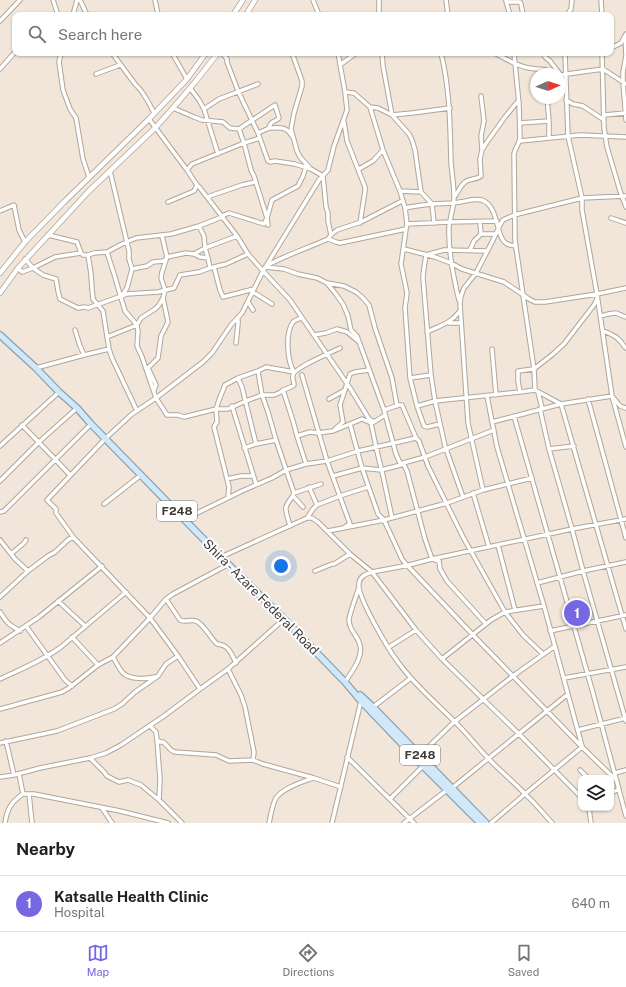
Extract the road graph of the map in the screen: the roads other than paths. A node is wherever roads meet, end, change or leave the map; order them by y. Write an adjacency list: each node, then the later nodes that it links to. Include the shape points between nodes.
1 (20, 0): 27 (street)
2 (53, 0): 14 (street)
3 (77, 0): 15 (street)
4 (80, 0): 16 (street)
5 (155, 0): 17 (street)
6 (243, 0): 18 (street)
7 (255, 0): 19 (street)
8 (313, 0): 20 (street)
9 (379, 0): 21 (street)
10 (446, 0): 22 (street)
11 (572, 0): 25 (street)
12 (601, 0): 26 (street)
13 (506, 1): 23 (street); 24 (street, via 520,2)
14 (57, 12)
15 (74, 12)
16 (86, 12)
17 (157, 12)
18 (235, 12)
19 (248, 12)
20 (318, 12)
21 (379, 12)
22 (448, 12)
23 (509, 12)
24 (522, 12)
25 (570, 12)
26 (602, 12)
27 (0, 21)
28 (625, 35): 29 (street, via 621,43); 58 (street)
29 (614, 46)
30 (12, 55): 50 (street)
31 (60, 56): 105 (street, via 63,90 76,118)
32 (114, 56): 48 (street)
33 (174, 56): 57 (street)
34 (204, 56): 57 (street)
35 (216, 56): 60 (street)
36 (224, 56): 61 (street)
37 (293, 56): 92 (street, via 302,86 291,126)
38 (338, 56): 49 (street)
39 (352, 56): 49 (street)
40 (382, 56): 73 (street)
41 (442, 56): 69 (street)
42 (500, 56): 47 (street)
43 (514, 56): 47 (street)
44 (545, 56): 52 (street)
45 (565, 56): 53 (street)
46 (602, 56): 54 (street)
47 (515, 63): 51 (street); 65 (street)
48 (120, 65): 55 (street); 71 (street, via 140,88)
49 (340, 65): 62 (street)
50 (0, 68)
51 (530, 68)
52 (555, 68)
53 (566, 68)
54 (603, 69): 56 (street); 58 (street); 74 (street)
55 (96, 74)
56 (566, 74)
57 (186, 79): 71 (street)
58 (625, 83): 72 (street)
59 (258, 84): 61 (street)
60 (190, 88): 68 (street); 70 (street)
61 (238, 91): 70 (street); 80 (street)
62 (345, 92): 67 (street, via 354,93); 77 (street, via 347,107)
63 (481, 96): 96 (street, via 484,121)
64 (566, 100): 78 (street, via 583,106); 87 (street)
65 (518, 101): 82 (street); 96 (street)
66 (548, 104): 81 (street)
67 (370, 107): 73 (street); 95 (street)
68 (173, 108): 76 (street); 83 (street)
69 (450, 108): 73 (street); 113 (street)
70 (204, 109): 76 (street)
71 (154, 113): 75 (street)
72 (626, 113): 74 (street); 79 (street)
73 (392, 115): 110 (street, via 412,140)
74 (604, 115): 78 (street)
75 (149, 119): 83 (street); 105 (street)
76 (207, 120): 85 (street, via 223,122 230,128); 97 (street)
77 (344, 120): 100 (street, via 347,141); 104 (street, via 328,170)
78 (604, 120): 88 (street)
79 (626, 120)
80 (252, 121): 84 (street, via 274,105 279,118 270,124); 85 (street); 86 (street)
81 (549, 121): 82 (street); 91 (street)
82 (520, 123): 93 (street)
83 (156, 127): 101 (street); 102 (street)
84 (270, 128): 86 (street); 92 (street, via 282,128 289,132)
85 (239, 129): 94 (street)
86 (258, 133): 90 (street)
87 (568, 136): 88 (street); 91 (street); 114 (street)
88 (606, 137): 89 (street); 111 (street)
89 (626, 137)
90 (260, 138): 94 (street); 98 (street, via 268,161)
91 (549, 138): 93 (street)
92 (293, 139): 99 (street, via 300,157)
93 (520, 141): 122 (street, via 514,154)
94 (244, 143): 97 (street); 107 (street)
95 (383, 150): 100 (street, via 373,161); 109 (street)
96 (482, 150): 113 (street, via 481,176 464,182)
97 (218, 154): 101 (street, via 192,164)
98 (306, 167): 99 (street); 124 (street, via 298,186 272,200)
99 (311, 169): 103 (street)
100 (359, 169): 129 (street, via 366,191)
101 (187, 170): 108 (street)
102 (110, 171): 139 (street); 145 (street)
103 (316, 172): 104 (street); 106 (street)
104 (323, 176): 106 (street); 140 (street)
105 (89, 177): 144 (street)
106 (319, 180): 166 (street)
107 (255, 182): 112 (street); 124 (street)
108 (197, 185): 112 (street); 116 (street, via 194,190)
109 (400, 191): 110 (street); 115 (street)
110 (421, 192): 118 (street)
111 (624, 196): 114 (street); 119 (street)
112 (207, 198): 123 (street)
113 (454, 198): 117 (street)
114 (582, 198): 122 (street); 174 (street)
115 (402, 201): 120 (street); 129 (street)
116 (168, 202)
117 (454, 203): 118 (street); 126 (street, via 482,200 492,209); 127 (street)
118 (432, 204): 120 (street); 130 (street)
119 (626, 207)
120 (405, 208): 132 (street)
121 (0, 211): 144 (street, via 14,205 19,230)
122 (514, 214): 135 (street, via 503,220); 146 (street)
123 (222, 218): 124 (street, via 229,213 264,224); 134 (street); 142 (street)
124 (267, 218): 133 (street)
125 (611, 218): 131 (street)
126 (497, 221): 128 (street); 135 (street)
127 (450, 222): 128 (street); 130 (street); 149 (street)
128 (480, 222): 137 (street)
129 (360, 223): 140 (street, via 337,230)
130 (434, 223): 132 (street)
131 (626, 223)
132 (407, 224): 136 (street)
133 (268, 225)
134 (200, 226): 141 (street); 147 (street)
135 (498, 228): 138 (street); 146 (street, via 506,244)
136 (406, 229): 143 (street, via 340,243); 148 (street)
137 (481, 234): 138 (street); 150 (street)
138 (496, 234): 151 (street)
139 (48, 235): 153 (street, via 77,242); 160 (street)
140 (331, 235): 143 (street)
141 (162, 236): 145 (street, via 136,238); 158 (street)
142 (237, 236): 147 (street); 155 (street)
143 (328, 239): 166 (street, via 280,259)
144 (25, 242): 167 (street)
145 (126, 242): 152 (street); 165 (street)
146 (516, 245): 175 (street)
147 (205, 248): 154 (street); 159 (street)
148 (404, 249): 157 (street); 213 (street, via 401,264 406,293)
149 (450, 250): 150 (street); 157 (street); 161 (street)
150 (470, 250): 151 (street)
151 (488, 251): 168 (street)
152 (107, 252): 156 (street); 176 (street)
153 (81, 253): 156 (street); 164 (street, via 55,257)
154 (194, 254): 158 (street); 159 (street)
155 (248, 254): 162 (street); 166 (street)
156 (88, 256): 179 (street, via 93,299)
157 (426, 256): 161 (street); 193 (street, via 423,278)
158 (167, 257): 165 (street, via 164,261); 171 (street, via 162,272)
159 (208, 258): 162 (street)
160 (25, 259): 163 (street); 164 (street)
161 (451, 263): 168 (street); 181 (street)
162 (212, 267): 171 (street, via 180,275 174,288); 172 (street, via 223,297)
163 (18, 268): 164 (street, via 22,272); 173 (street)
164 (33, 268): 179 (street, via 43,275 56,279 60,299 66,303 78,308)
165 (132, 269): 176 (street, via 127,288)
166 (264, 269): 169 (street, via 289,271); 172 (street); 186 (street, via 286,294)
167 (0, 273)
168 (476, 273): 175 (street, via 504,282); 181 (street, via 464,288)
169 (327, 283): 197 (street, via 343,304 351,330); 234 (street, via 351,288 369,305 392,378)
170 (626, 288): 174 (street)
171 (165, 290): 176 (street); 177 (street)
172 (253, 290): 178 (street); 180 (street)
173 (0, 293)
174 (597, 294): 175 (street, via 545,302 535,302); 184 (street); 206 (street, via 594,305 564,344)
175 (523, 295): 206 (street)
176 (120, 297): 179 (street); 190 (street, via 124,311)
177 (163, 298): 190 (street); 217 (street, via 168,322 161,336 158,358 148,368 156,385)
178 (248, 302): 182 (street); 187 (street)
179 (98, 304): 196 (street, via 103,311)
180 (272, 304)
181 (460, 304): 183 (street)
182 (252, 310)
183 (460, 311): 188 (street); 189 (street)
184 (600, 316): 185 (street, via 616,313); 192 (street)
185 (626, 317)
186 (302, 318): 195 (street); 209 (street, via 293,322 288,340 290,365)
187 (238, 319): 198 (street); 227 (street, via 204,362)
188 (449, 322): 189 (street); 193 (street)
189 (461, 323): 226 (street)
190 (137, 325): 196 (street); 217 (street, via 137,346)
191 (75, 330): 204 (street)
192 (603, 331): 200 (street, via 614,336); 225 (street)
193 (427, 332): 211 (street)
194 (0, 334): 205 (main road, Shira - Azare Federal Road / F248)
195 (314, 335): 197 (street, via 337,329 347,332); 203 (street)
196 (107, 337): 201 (street)
197 (359, 341): 207 (street)
198 (236, 343)
199 (340, 348): 203 (street)
200 (626, 348)
201 (109, 349): 204 (street); 241 (street)
202 (492, 349): 222 (street)
203 (327, 354): 209 (street); 214 (street)
204 (84, 355): 205 (street)
205 (36, 368): 220 (main road, Shira - Azare Federal Road / F248)
206 (534, 369): 219 (street); 221 (street, via 518,371)
207 (369, 370): 214 (street, via 350,374); 240 (street)
208 (258, 371): 209 (street, via 266,367); 212 (street); 223 (street)
209 (294, 372): 216 (street, via 294,384)
210 (302, 375): 252 (street)
211 (431, 375): 213 (street); 231 (street)
212 (238, 378): 230 (street); 238 (street, via 225,385)
213 (410, 378): 235 (street)
214 (347, 383): 215 (street); 218 (street)
215 (350, 388): 218 (street); 244 (street)
216 (283, 390): 223 (street, via 274,396); 253 (street)
217 (153, 391): 227 (street)
218 (344, 391): 228 (street); 251 (street, via 340,405 343,422)
219 (537, 391): 221 (street); 232 (street); 239 (street)
220 (59, 392): 236 (main road, Shira - Azare Federal Road / F248); 249 (street)
221 (520, 392): 222 (street)
222 (496, 395): 224 (street)
223 (262, 396): 230 (street); 257 (street)
224 (486, 396): 226 (street); 245 (street)
225 (612, 396): 229 (street); 237 (street, via 620,406); 264 (street)
226 (466, 397): 231 (street); 256 (street)
227 (156, 398): 238 (street, via 170,416 184,417); 241 (street)
228 (329, 399)
229 (588, 399): 232 (street); 309 (street)
230 (246, 401): 233 (street); 259 (street)
231 (434, 401): 235 (street); 248 (street)
232 (561, 404): 239 (street); 262 (street)
233 (232, 406): 238 (street, via 228,409); 265 (street)
234 (397, 406): 240 (street); 254 (street, via 402,405)
235 (417, 406): 248 (street, via 424,426)
236 (77, 408): 246 (main road, Shira - Azare Federal Road / F248); 258 (street)
237 (626, 408)
238 (216, 409): 282 (street, via 217,422 214,428)
239 (541, 409): 243 (street); 267 (street)
240 (384, 410): 242 (street)
241 (137, 411): 255 (street)
242 (385, 415): 244 (street); 260 (street)
243 (514, 416): 245 (street); 281 (street)
244 (372, 422): 247 (street, via 362,419); 263 (street)
245 (492, 422): 250 (street)
246 (91, 424): 255 (main road, Shira - Azare Federal Road / F248); 270 (street)
247 (350, 424): 251 (street); 268 (street)
248 (440, 424): 266 (street)
249 (22, 425): 258 (street); 261 (street)
250 (494, 430): 256 (street); 286 (street)
251 (333, 431): 252 (street)
252 (318, 433): 253 (street, via 310,432); 271 (street)
253 (296, 436): 272 (street)
254 (416, 438): 260 (street); 269 (street)
255 (105, 439): 277 (street); 278 (main road, Shira - Azare Federal Road / F248)
256 (471, 439): 266 (street); 289 (street)
257 (276, 440): 259 (street); 275 (street)
258 (38, 442): 270 (street); 283 (street)
259 (256, 444): 265 (street)
260 (394, 444): 263 (street); 273 (street)
261 (0, 446)
262 (574, 446): 267 (street); 310 (street)
263 (376, 447): 268 (street); 276 (street)
264 (626, 447)
265 (244, 448): 279 (street)
266 (446, 449): 269 (street); 294 (street)
267 (550, 449): 313 (street)
268 (358, 451): 271 (street); 274 (street)
269 (425, 457): 273 (street); 295 (street)
270 (55, 459): 277 (street); 300 (street)
271 (327, 461): 272 (street); 280 (street)
272 (306, 464): 275 (street)
273 (402, 464): 276 (street); 301 (street, via 407,471)
274 (362, 468): 276 (street); 280 (street); 287 (street)
275 (286, 470): 284 (street); 291 (street)
276 (381, 470): 305 (street)
277 (70, 475): 316 (street, via 47,500 56,509 56,513)
278 (141, 475): 296 (street); 306 (main road, Shira - Azare Federal Road / F248)
279 (253, 476): 282 (street); 284 (street)
280 (333, 476): 292 (street)
281 (532, 478): 286 (street); 315 (street)
282 (227, 479): 293 (street)
283 (0, 481)
284 (256, 484): 293 (street)
285 (321, 484): 288 (street)
286 (508, 484): 289 (street); 318 (street)
287 (368, 487): 292 (street); 308 (street, via 378,514)
288 (310, 488): 291 (street); 297 (street)
289 (483, 490): 290 (street)
290 (473, 493): 294 (street); 322 (street)
291 (294, 494): 298 (street); 311 (street, via 286,508)
292 (340, 496): 297 (street); 312 (street, via 350,524)
293 (228, 497): 306 (street)
294 (463, 497): 295 (street)
295 (447, 503): 301 (street); 323 (street)
296 (104, 504)
297 (318, 505): 302 (street)
298 (303, 507)
299 (0, 508): 300 (street)
300 (2, 511)
301 (418, 511): 305 (street); 327 (street)
302 (310, 513): 303 (street); 304 (street)
303 (307, 518): 304 (street); 311 (street)
304 (312, 518): 314 (street)
305 (392, 518): 308 (street)
306 (184, 519): 326 (main road, Shira - Azare Federal Road / F248)
307 (626, 519): 309 (street)
308 (384, 520): 312 (street); 331 (street, via 402,559)
309 (621, 520): 310 (street); 317 (street)
310 (596, 524): 313 (street); 332 (street)
311 (290, 526): 326 (street)
312 (339, 528): 314 (street)
313 (572, 529): 315 (street); 335 (street)
314 (328, 531): 325 (street)
315 (548, 534): 318 (street); 337 (street)
316 (74, 538): 330 (street); 333 (street, via 69,539)
317 (626, 538)
318 (524, 539): 321 (street); 338 (street)
319 (0, 540): 324 (street)
320 (26, 540): 324 (street)
321 (498, 545): 322 (street); 345 (street)
322 (489, 547): 323 (street)
323 (471, 551): 327 (street); 347 (street)
324 (11, 554): 333 (street)
325 (350, 554): 334 (street, via 334,564); 336 (street)
326 (221, 557): 329 (main road, Shira - Azare Federal Road / F248)
327 (432, 559): 331 (street); 352 (street, via 439,561 440,569 447,581)
328 (626, 562): 332 (street)
329 (229, 564): 342 (street); 350 (main road, Shira - Azare Federal Road / F248)
330 (102, 566): 340 (street); 343 (street)
331 (408, 566): 336 (street); 360 (street)
332 (608, 566): 335 (street); 348 (street)
333 (28, 571): 341 (street)
334 (315, 571)
335 (583, 571): 337 (street); 351 (street)
336 (372, 572): 339 (street, via 361,577); 357 (street)
337 (560, 577): 338 (street); 354 (street)
338 (537, 583): 344 (street)
339 (359, 587): 364 (street, via 365,605); 381 (street, via 349,618 350,628 359,642 360,653)
340 (126, 592): 349 (street); 355 (street)
341 (0, 597)
342 (166, 599): 349 (street); 370 (street, via 180,620 194,620 200,623 217,644 227,647)
343 (58, 601): 353 (street); 355 (street, via 84,625)
344 (544, 606): 345 (street); 359 (street)
345 (515, 610): 347 (street)
346 (0, 612): 358 (street, via 6,622)
347 (505, 612): 352 (street); 365 (street)
348 (624, 615): 351 (street); 356 (street)
349 (150, 618): 367 (street); 368 (street)
350 (284, 619): 370 (street); 381 (main road, Shira - Azare Federal Road / F248)
351 (597, 621): 354 (street); 374 (street)
352 (486, 624): 360 (street)
353 (26, 626): 358 (street); 366 (street)
354 (574, 626): 359 (street); 375 (street)
355 (84, 628): 361 (street)
356 (626, 629)
357 (416, 630): 364 (street); 369 (street)
358 (20, 631): 362 (street)
359 (550, 631): 363 (street)
360 (473, 635): 369 (street); 377 (street)
361 (72, 638): 366 (street); 371 (street)
362 (0, 643)
363 (555, 646): 365 (street); 379 (street)
364 (389, 648): 378 (street)
365 (543, 654): 377 (street)
366 (48, 656): 380 (street); 382 (street)
367 (178, 656): 376 (street, via 166,664); 383 (street)
368 (112, 657): 371 (street); 376 (street, via 129,677)
369 (442, 659): 386 (street)
370 (236, 663): 373 (street)
371 (98, 665): 382 (street)
372 (626, 667): 374 (street)
373 (228, 669): 383 (street); 405 (street, via 245,707 254,752)
374 (612, 670): 375 (street); 391 (street)
375 (587, 674): 379 (street); 393 (street)
376 (158, 676): 399 (street, via 114,709 57,731)
377 (513, 676): 386 (street); 390 (street)
378 (411, 678): 388 (street); 392 (street)
379 (564, 678): 385 (street)
380 (0, 679)
381 (345, 682): 384 (main road, Shira - Azare Federal Road / F248)
382 (72, 686): 389 (street, via 62,692)
383 (200, 689): 394 (street)
384 (352, 689): 387 (main road, Shira - Azare Federal Road / F248); 388 (main road, Shira - Azare Federal Road / F248)
385 (568, 694): 390 (street); 395 (street)
386 (483, 699): 392 (street); 396 (street)
387 (361, 701): 402 (street); 406 (main road, Shira - Azare Federal Road / F248)
388 (373, 706): 401 (main road, Shira - Azare Federal Road / F248)
389 (0, 709)
390 (547, 711): 396 (street); 400 (street)
391 (626, 719): 393 (street)
392 (455, 722): 401 (street); 404 (street)
393 (601, 724): 395 (street); 410 (street)
394 (150, 726): 397 (street, via 156,732); 403 (street, via 121,746)
395 (578, 730): 400 (street)
396 (519, 734): 404 (street); 409 (street)
397 (157, 740): 405 (street, via 174,752 216,755 229,761); 426 (street)
398 (0, 742): 399 (street)
399 (6, 742): 412 (street)
400 (582, 747): 409 (street); 416 (street)
401 (420, 755): 418 (main road, Shira - Azare Federal Road / F248)
402 (347, 757): 417 (street); 425 (street)
403 (90, 758): 411 (street); 426 (street, via 107,776 119,782 128,780 141,785)
404 (489, 758): 418 (street); 423 (street)
405 (253, 760): 415 (street)
406 (423, 766): 418 (main road, Shira - Azare Federal Road / F248); 425 (street)
407 (580, 770): 413 (street)
408 (626, 770): 410 (street)
409 (554, 771): 423 (street); 424 (street)
410 (615, 773): 416 (street)
411 (19, 774): 412 (street); 421 (street)
412 (14, 775): 414 (street)
413 (585, 775)
414 (0, 777)
415 (314, 778): 417 (street); 436 (street, via 281,793 272,808)
416 (617, 781): 419 (street)
417 (341, 787): 437 (street)
418 (449, 789): 430 (street); 440 (main road, Shira - Azare Federal Road / F248); 441 (main road, Shira - Azare Federal Road / F248)
419 (619, 789): 420 (street); 429 (street)
420 (614, 792)
421 (23, 794): 422 (street); 431 (street, via 10,806)
422 (29, 794): 427 (street); 432 (street)
423 (525, 794): 442 (street); 443 (street)
424 (578, 794)
425 (390, 799): 430 (street)
426 (159, 800): 435 (street)
427 (102, 808): 433 (street); 434 (street)
428 (590, 811): 444 (street)
429 (626, 816)
430 (410, 819): 438 (street); 439 (street)
431 (4, 822)
432 (32, 823)
433 (112, 823)
434 (168, 823)
435 (182, 823)
436 (269, 823)
437 (332, 823)
438 (404, 823)
439 (414, 823)
440 (480, 823)
441 (486, 823)
442 (491, 823)
443 (552, 823)
444 (592, 823)

